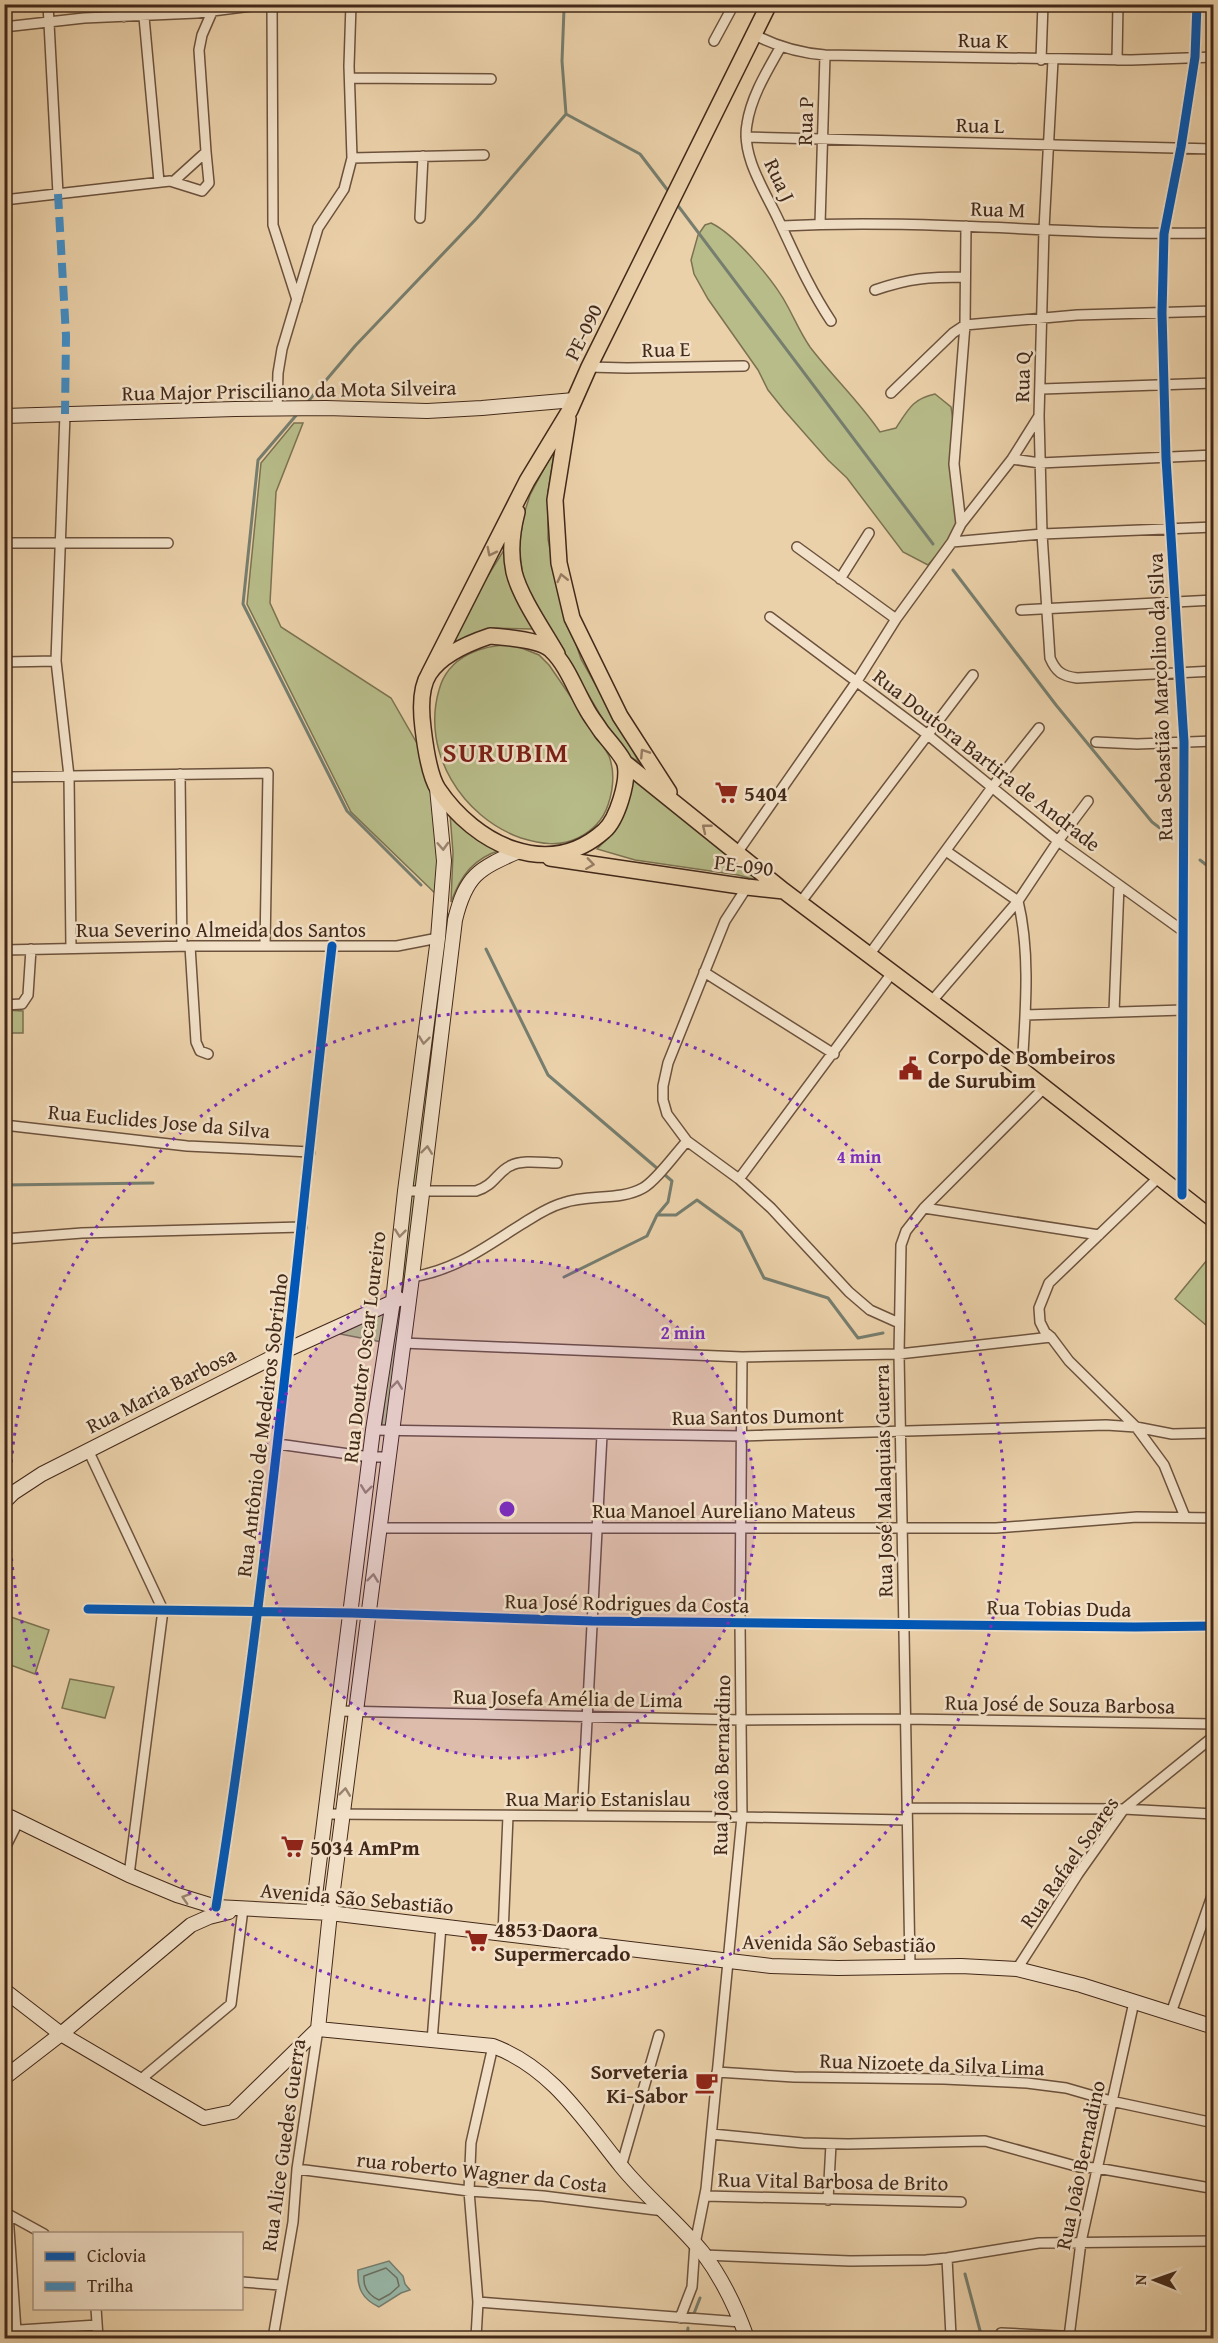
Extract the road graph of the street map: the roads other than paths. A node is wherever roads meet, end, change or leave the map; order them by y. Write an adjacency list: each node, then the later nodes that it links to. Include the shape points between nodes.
1 (48, 4): 17 (street)
2 (124, 4): 15 (street)
3 (267, 4): 14 (street)
4 (272, 4): 52 (street, via 273,225)
5 (351, 4): 28 (street)
6 (550, 4): 7 (street)
7 (581, 4)
8 (734, 4): 20 (street)
9 (769, 4): 19 (main road, PE-090 / PE-090)
10 (1043, 4): 25 (street)
11 (1118, 4): 27 (street)
12 (1197, 4): 23 (street, Rua Sebastião Marcolino da Silva)
13 (197, 9): 14 (street); 16 (street)
14 (212, 12): 35 (street, via 199,50)
15 (124, 17): 16 (street); 17 (street)
16 (144, 17): 40 (street)
17 (48, 22): 18 (street); 41 (street)
18 (4, 27)
19 (755, 35): 21 (street, Rua K); 59 (main road, PE-090 / PE-090)
20 (714, 40)
21 (780, 48): 22 (street, Rua K); 30 (street, Rua J, via 761,83)
22 (825, 55): 25 (street, Rua K); 31 (street, Rua P)
23 (1195, 57): 24 (street, Rua K); 27 (street, Rua K); 33 (street, Rua Sebastião Marcolino da Silva)
24 (1214, 57)
25 (1041, 60): 26 (street, Rua K)
26 (1053, 60): 27 (street, Rua K); 32 (street, Rua Q)
27 (1117, 60)
28 (350, 78): 29 (street); 38 (street)
29 (491, 79)
30 (746, 137): 31 (street, Rua L); 45 (street, Rua J, via 750,159)
31 (822, 139): 32 (street, Rua L); 44 (street, Rua P)
32 (1048, 144): 33 (street, Rua L); 47 (street, Rua Q)
33 (1181, 147): 34 (street, Rua L); 49 (street, Rua Sebastião Marcolino da Silva)
34 (1214, 149)
35 (206, 152): 39 (street); 39 (street, via 209,183 205,190)
36 (484, 155): 37 (street)
37 (423, 156): 38 (street); 43 (street)
38 (352, 158): 52 (street, via 344,189 318,228)
39 (174, 181): 40 (street)
40 (159, 182): 41 (street)
41 (58, 194): 42 (street)
42 (4, 200)
43 (420, 218)
44 (820, 224): 45 (street, Rua M); 46 (street, Rua M)
45 (782, 226): 56 (street, Rua J, via 801,272)
46 (966, 226): 47 (street, Rua M); 50 (street)
47 (1044, 229): 49 (street, Rua M); 55 (street, Rua Q)
48 (1214, 233): 49 (street, Rua M)
49 (1164, 234): 54 (street, Rua Sebastião Marcolino da Silva)
50 (965, 277): 51 (street, via 925,277); 57 (street)
51 (875, 290)
52 (297, 300): 65 (street, via 278,373)
53 (1214, 311): 54 (street)
54 (1162, 313): 55 (street); 61 (street, Rua Sebastião Marcolino da Silva)
55 (1041, 319): 57 (street); 62 (street, Rua Q)
56 (831, 321)
57 (965, 325): 63 (street); 74 (street, via 954,465)
58 (744, 366): 59 (street, Rua E)
59 (589, 367): 64 (main road, PE-090 / PE-090)
60 (1214, 383): 61 (street)
61 (1165, 384): 62 (street); 70 (street, Rua Sebastião Marcolino da Silva)
62 (1042, 389): 68 (street, Rua Q)
63 (891, 393)
64 (572, 405): 65 (main road, Rua Major Prisciliano da Mota Silveira, via 427,411); 73 (main road, PE-090 / PE-090); 111 (main road, PE-090, one-way to 64, via 620,717 572,618 559,563 555,500)
65 (283, 409): 66 (main road, Rua Major Prisciliano da Mota Silveira)
66 (65, 414): 67 (main road, Rua Major Prisciliano da Mota Silveira); 81 (street)
67 (4, 416)
68 (1039, 416): 71 (street); 72 (street, Rua Q)
69 (1214, 455): 70 (street)
70 (1166, 458): 72 (street); 76 (street, Rua Sebastião Marcolino da Silva)
71 (1012, 459): 72 (street); 74 (street)
72 (1040, 463): 78 (street, Rua Q)
73 (527, 481): 95 (main road, PE-090 / PE-090, one-way to 95); 96 (main road, PE-090, via 512,539 514,572)
74 (961, 524): 79 (street)
75 (1214, 527): 76 (street)
76 (1172, 529): 78 (street); 86 (street, Rua Sebastião Marcolino da Silva)
77 (868, 534): 84 (street)
78 (1042, 534): 79 (street); 87 (street, Rua Q)
79 (952, 542): 90 (street)
80 (4, 543): 81 (street)
81 (61, 543): 82 (street); 91 (street)
82 (168, 543)
83 (797, 547): 84 (street)
84 (840, 579): 90 (street)
85 (1214, 600): 86 (street)
86 (1175, 603): 87 (street); 94 (street, Rua Sebastião Marcolino da Silva)
87 (1047, 609): 88 (street); 94 (street, Rua Q, via 1050,658 1055,670 1064,676)
88 (1021, 610)
89 (770, 617): 98 (street, Rua Doutora Bartira de Andrade)
90 (896, 619): 98 (street)
91 (56, 661): 92 (street); 106 (street)
92 (4, 662)
93 (1214, 671): 94 (street)
94 (1180, 672): 103 (street, Rua Sebastião Marcolino da Silva)
95 (429, 674): 96 (main road, PE-090, via 466,644 490,636 514,637 550,648); 109 (main road, PE-090, via 422,717)
96 (569, 675): 104 (main road, PE-090, via 587,710)
97 (973, 675): 100 (street)
98 (856, 681): 100 (street, Rua Doutora Bartira de Andrade); 115 (street)
99 (1039, 728): 108 (street)
100 (928, 735): 108 (street, Rua Doutora Bartira de Andrade); 120 (street)
101 (1214, 741): 103 (street)
102 (1096, 742): 103 (street)
103 (1184, 742): 121 (street, Rua Sebastião Marcolino da Silva)
104 (626, 763): 111 (main road, PE-090 / PE-090); 114 (main road, PE-090, via 619,808 608,828 579,849)
105 (180, 774): 106 (street); 123 (street); 124 (street, via 268,773)
106 (69, 776): 107 (street); 126 (street)
107 (4, 777)
108 (993, 786): 112 (street, Rua Doutora Bartira de Andrade); 113 (street)
109 (437, 788): 114 (main road, PE-090, via 477,832); 122 (main road, Rua Doutor Oscar Loureiro, one-way to 122, via 444,861)
110 (1088, 801): 112 (street)
111 (675, 803): 115 (main road, PE-090 / PE-090, one-way to 111)
112 (1058, 841): 116 (street, Rua Doutora Bartira de Andrade); 119 (street)
113 (946, 851): 119 (street); 129 (street)
114 (526, 853): 117 (main road, PE-090 / PE-090, one-way to 117); 147 (main road, Rua Doutor Oscar Loureiro, one-way to 114, via 460,897 481,868)
115 (737, 853): 118 (main road, PE-090 / PE-090)
116 (1119, 885): 121 (street, Rua Doutora Bartira de Andrade); 135 (street)
117 (747, 888): 118 (main road, PE-090 / PE-090); 130 (street, via 725,921)
118 (784, 891): 120 (main road, PE-090)
119 (1018, 902): 132 (street); 136 (street, via 1023,925)
120 (800, 903): 129 (main road, PE-090)
121 (1183, 932): 134 (street, Rua Sebastião Marcolino da Silva)
122 (438, 938): 125 (street, Rua Severino Almeida dos Santos, via 397,946); 148 (main road, Rua Doutor Oscar Loureiro, one-way to 148)
123 (186, 946): 124 (street, Rua Severino Almeida dos Santos); 126 (street, Rua Severino Almeida dos Santos); 137 (street, via 196,1042 200,1051)
124 (266, 946): 125 (street, Rua Severino Almeida dos Santos)
125 (332, 946): 143 (street, Rua Antônio de Medeiros Sobrinho)
126 (71, 948): 127 (street, Rua Severino Almeida dos Santos)
127 (32, 949): 128 (street, Rua Severino Almeida dos Santos); 133 (street, via 28,995 22,1004)
128 (4, 950)
129 (869, 955): 131 (main road, PE-090)
130 (704, 972): 138 (street); 142 (street, via 668,1063 663,1086 667,1114)
131 (892, 973): 132 (main road, PE-090); 138 (street)
132 (931, 1002): 139 (main road, PE-090)
133 (4, 1005)
134 (1183, 1010): 135 (street); 149 (street, Rua Sebastião Marcolino da Silva)
135 (1114, 1012): 136 (street)
136 (1025, 1015): 139 (street)
137 (208, 1054)
138 (834, 1054): 146 (street)
139 (1022, 1070): 140 (main road, PE-090)
140 (1044, 1088): 145 (main road, PE-090); 150 (street, Rua José Malaquias Guerra)
141 (4, 1125): 143 (street, Rua Euclides Jose da Silva, via 187,1146)
142 (687, 1141): 146 (street); 155 (street, via 645,1187 620,1195 559,1204 464,1261)
143 (310, 1152): 152 (street, Rua Antônio de Medeiros Sobrinho)
144 (557, 1162): 147 (street, via 517,1163 476,1191)
145 (1159, 1177): 149 (main road, PE-090); 153 (street)
146 (739, 1179): 158 (street, via 849,1292 870,1310)
147 (422, 1190): 148 (street); 155 (main road, Rua Doutor Oscar Loureiro)
148 (405, 1191): 157 (main road, Rua Doutor Oscar Loureiro, one-way to 157)
149 (1182, 1195): 151 (main road, PE-090)
150 (924, 1208): 153 (street); 158 (street, Rua José Malaquias Guerra, via 906,1231 901,1245)
151 (1214, 1220)
152 (302, 1227): 154 (street); 161 (street, Rua Antônio de Medeiros Sobrinho)
153 (1099, 1236): 159 (street, via 1049,1283 1040,1308 1040,1322)
154 (4, 1239)
155 (412, 1277): 156 (main road, Rua Doutor Oscar Loureiro)
156 (409, 1296): 157 (main road, Rua Maria Barbosa); 160 (main road, Rua Doutor Oscar Loureiro)
157 (393, 1301): 161 (main road, Rua Maria Barbosa); 165 (main road, Rua Doutor Oscar Loureiro)
158 (899, 1323): 162 (street, Rua José Malaquias Guerra)
159 (1051, 1337): 162 (street); 164 (street, via 1090,1384)
160 (403, 1342): 163 (street); 166 (main road, Rua Doutor Oscar Loureiro, one-way to 160)
161 (289, 1350): 171 (street, Rua Antônio de Medeiros Sobrinho); 172 (main road, Rua Maria Barbosa)
162 (899, 1354): 163 (street); 167 (street, Rua José Malaquias Guerra)
163 (742, 1357): 170 (street, Rua João Bernardino)
164 (1136, 1426): 167 (street, Rua Santos Dumont); 168 (street, Rua Santos Dumont, via 1172,1434); 176 (street, via 1164,1465)
165 (373, 1430): 166 (street, Rua Santos Dumont); 173 (main road, Rua Doutor Oscar Loureiro)
166 (391, 1432): 169 (street, Rua Santos Dumont); 174 (main road, Rua Doutor Oscar Loureiro)
167 (900, 1432): 170 (street, Rua Santos Dumont); 180 (street, Rua José Malaquias Guerra)
168 (1214, 1433)
169 (602, 1435): 170 (street, Rua Santos Dumont); 181 (street)
170 (741, 1436): 179 (street, Rua João Bernardino)
171 (278, 1444): 173 (street); 184 (street, Rua Antônio de Medeiros Sobrinho)
172 (88, 1450): 175 (main road, Rua Maria Barbosa); 183 (street)
173 (370, 1457): 174 (street); 185 (main road, Rua Doutor Oscar Loureiro, one-way to 185)
174 (388, 1457): 178 (main road, Rua Doutor Oscar Loureiro)
175 (7, 1494)
176 (1185, 1517): 177 (street, Rua Manoel Aureliano Mateus); 180 (street, Rua Manoel Aureliano Mateus, via 996,1528)
177 (1214, 1518)
178 (379, 1528): 181 (street, Rua Manoel Aureliano Mateus); 186 (main road, Rua Doutor Oscar Loureiro, one-way to 178)
179 (742, 1528): 180 (street, Rua Manoel Aureliano Mateus); 181 (street, Rua Manoel Aureliano Mateus); 188 (street, Rua João Bernardino)
180 (902, 1528): 189 (street, Rua José Malaquias Guerra)
181 (597, 1529): 187 (street)
182 (88, 1609): 183 (street, Rua José Rodrigues da Costa)
183 (163, 1610): 184 (street, Rua José Rodrigues da Costa); 210 (street)
184 (258, 1613): 185 (street, Rua José Rodrigues da Costa); 212 (street, Rua Antônio de Medeiros Sobrinho)
185 (351, 1613): 186 (street, Rua José Rodrigues da Costa); 191 (main road, Rua Doutor Oscar Loureiro)
186 (368, 1614): 187 (street, Rua José Rodrigues da Costa); 192 (main road, Rua Doutor Oscar Loureiro)
187 (592, 1621): 188 (street, Rua José Rodrigues da Costa); 193 (street)
188 (740, 1623): 189 (street, Rua José Rodrigues da Costa); 195 (street, Rua João Bernardino)
189 (904, 1623): 190 (street, Rua Tobias Duda); 194 (street, Rua José Malaquias Guerra)
190 (1214, 1626)
191 (338, 1711): 192 (street, Rua Josefa Amélia de Lima); 201 (main road, Rua Doutor Oscar Loureiro)
192 (356, 1712): 193 (street, Rua Josefa Amélia de Lima); 203 (main road, Rua Doutor Oscar Loureiro, one-way to 192)
193 (587, 1717): 195 (street, Rua Josefa Amélia de Lima); 205 (street)
194 (905, 1719): 195 (street, Rua Josefa Amélia de Lima); 196 (street, Rua José de Souza Barbosa); 198 (street, Rua José Malaquias Guerra)
195 (741, 1720): 206 (street, Rua João Bernardino)
196 (1214, 1724)
197 (1214, 1736): 199 (street, Rua Rafael Soares)
198 (907, 1808): 199 (street); 208 (street, Rua José Malaquias Guerra)
199 (1124, 1809): 202 (street); 220 (street, Rua Rafael Soares)
200 (4, 1814): 207 (main road)
201 (325, 1814): 203 (street, Rua Mario Estanislau); 214 (main road, Rua Doutor Oscar Loureiro)
202 (1214, 1814)
203 (342, 1815): 204 (street, Rua Mario Estanislau); 215 (main road, Rua Doutor Oscar Loureiro)
204 (508, 1816): 205 (street, Rua Mario Estanislau); 217 (street)
205 (582, 1816): 206 (street, Rua Mario Estanislau)
206 (742, 1817): 208 (street, Rua Mario Estanislau); 218 (street, Rua João Bernardino)
207 (19, 1820): 209 (street); 210 (main road)
208 (907, 1820): 219 (street, Rua José Malaquias Guerra)
209 (4, 1850)
210 (129, 1875): 212 (main road, one-way to 210)
211 (1214, 1890): 223 (street)
212 (216, 1907): 213 (main road)
213 (243, 1909): 214 (main road, Avenida São Sebastião); 226 (main road, via 191,1925); 232 (street, via 231,2004)
214 (313, 1911): 215 (main road, Avenida São Sebastião)
215 (330, 1913): 216 (main road, Avenida São Sebastião); 225 (main road, Rua Doutor Oscar Loureiro)
216 (441, 1926): 217 (main road, Avenida São Sebastião); 228 (street)
217 (503, 1934): 218 (main road, Avenida São Sebastião)
218 (728, 1961): 219 (main road, Avenida São Sebastião, via 771,1966); 230 (street, Rua João Bernardino)
219 (910, 1966): 220 (main road, Avenida São Sebastião)
220 (1017, 1969): 222 (main road, Avenida São Sebastião)
221 (4, 1990): 226 (main road)
222 (1134, 2002): 223 (main road, Avenida São Sebastião); 233 (street, Rua João Bernadino)
223 (1171, 2013): 224 (main road, Avenida São Sebastião)
224 (1214, 2027)
225 (318, 2029): 228 (main road); 232 (main road, via 233,2112 204,2118); 239 (street, Rua Alice Guedes Guerra)
226 (61, 2034): 231 (main road); 232 (main road)
227 (659, 2035): 237 (street)
228 (432, 2041): 229 (main road)
229 (494, 2046): 237 (main road, via 514,2053 559,2089); 241 (street, via 471,2144)
230 (717, 2072): 233 (street, Rua Nizoete da Silva Lima, via 986,2080 1066,2088); 235 (street, Rua João Bernardino)
231 (4, 2078)
232 (140, 2080)
233 (1111, 2101): 234 (street, Rua Nizoete da Silva Lima); 238 (street, Rua João Bernadino)
234 (1214, 2123)
235 (712, 2134): 236 (street); 242 (street, Rua João Bernardino)
236 (831, 2144): 238 (street, via 985,2141 1079,2167); 243 (street)
237 (621, 2167): 245 (main road)
238 (1097, 2168): 240 (street); 249 (street, Rua João Bernadino)
239 (297, 2169): 241 (street, rua roberto Wagner da Costa); 254 (street, Rua Alice Guedes Guerra, via 293,2222)
240 (1209, 2188)
241 (470, 2191): 245 (street, rua roberto Wagner da Costa); 255 (street)
242 (705, 2196): 243 (street, Rua Vital Barbosa de Brito); 250 (street, Rua João Bernardino)
243 (828, 2200): 244 (street, Rua Vital Barbosa de Brito)
244 (961, 2202)
245 (664, 2211): 250 (main road)
246 (6, 2213): 247 (street); 261 (street)
247 (40, 2232)
248 (1214, 2241): 249 (street)
249 (1081, 2242): 252 (street, via 1039,2243); 263 (street, Rua João Bernadino)
250 (695, 2244): 251 (main road); 257 (street, Rua João Bernardino, via 692,2287)
251 (705, 2255): 252 (street, via 850,2261); 258 (main road)
252 (947, 2258): 268 (street, via 951,2336)
253 (243, 2282): 254 (street)
254 (280, 2285): 265 (street, Rua Alice Guedes Guerra)
255 (478, 2302): 257 (street); 266 (street)
256 (96, 2310): 259 (street)
257 (680, 2318): 258 (street)
258 (741, 2322): 267 (main road)
259 (98, 2325): 261 (street); 264 (street)
260 (4, 2331): 261 (street)
261 (16, 2331)
262 (1000, 2333): 263 (street)
263 (1069, 2337): 269 (street)
264 (98, 2338)
265 (273, 2338)
266 (476, 2338)
267 (747, 2338)
268 (948, 2338)
269 (1100, 2338)

